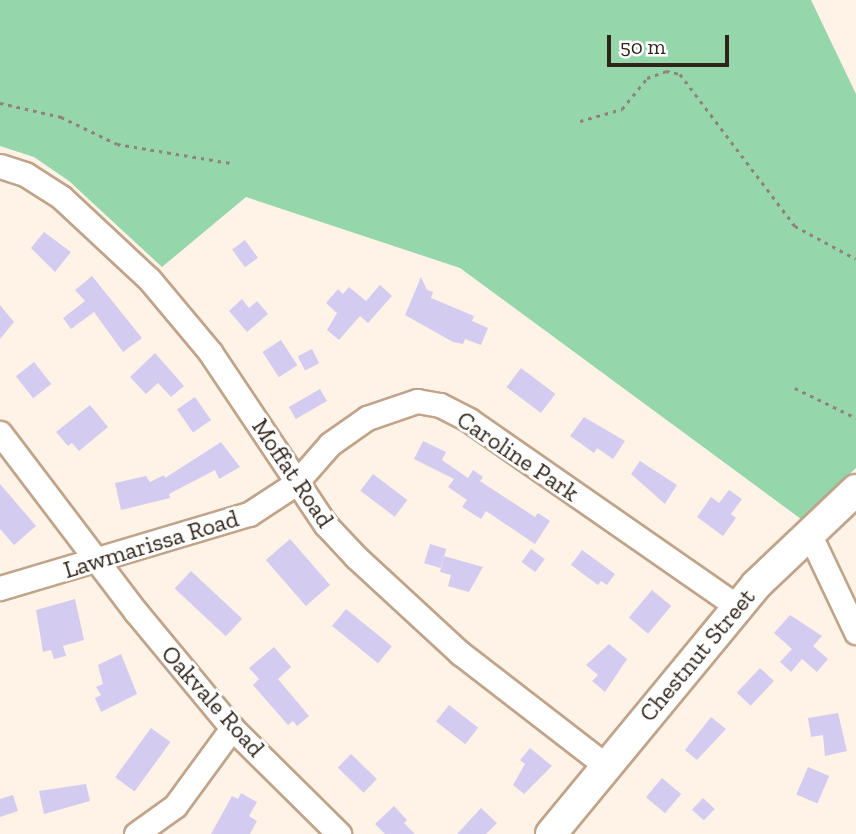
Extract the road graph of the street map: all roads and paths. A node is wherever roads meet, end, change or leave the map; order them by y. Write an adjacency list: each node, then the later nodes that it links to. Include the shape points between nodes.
1 (0, 103): 3 (path, via 61,117 128,147)
2 (580, 121): 5 (path, via 617,112 647,78 666,71 680,74 795,226)
3 (230, 163)
4 (0, 166): 9 (street, Moffat Road, via 25,174 61,197 149,279 210,352)
5 (856, 259)
6 (795, 388): 7 (path)
7 (856, 418)
8 (0, 433): 12 (street, Oakvale Road)
9 (295, 484): 12 (street, Lawmarissa Road, via 250,514); 14 (street, Caroline Park, via 330,444 367,418 417,401 440,405 470,420); 17 (street, Moffat Road, via 326,526 405,604)
10 (856, 490): 11 (main road, Chestnut Street)
11 (808, 531): 14 (main road, Chestnut Street); 15 (street)
12 (96, 561): 13 (street, Lawmarissa Road); 16 (street, Oakvale Road)
13 (0, 588)
14 (738, 607): 17 (main road, Chestnut Street)
15 (856, 632)
16 (232, 728): 18 (street, via 175,806); 19 (street, Oakvale Road)
17 (606, 766): 20 (main road, Chestnut Street)
18 (136, 834)
19 (339, 834)
20 (551, 834)

